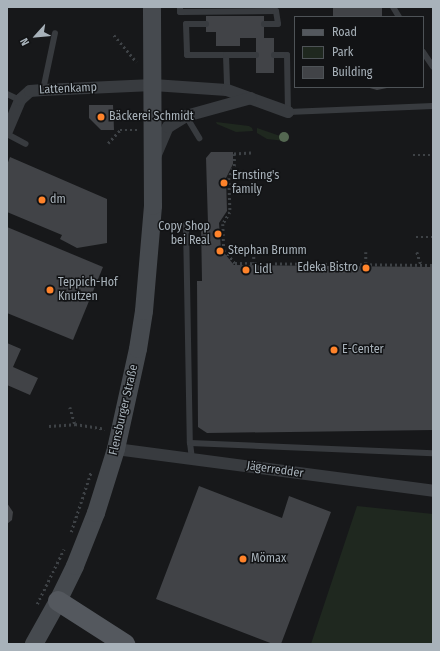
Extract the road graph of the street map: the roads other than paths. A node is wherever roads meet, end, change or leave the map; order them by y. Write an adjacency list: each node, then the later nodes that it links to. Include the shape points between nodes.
1 (152, 7): 13 (street, Flensburger Straße)
2 (180, 7): 6 (lane, via 180,12 276,11 278,24)
3 (393, 7): 4 (lane)
4 (398, 16)
5 (206, 24): 9 (lane, via 186,24 187,55)
6 (264, 24)
7 (55, 33): 14 (lane)
8 (424, 53): 12 (lane)
9 (226, 55): 10 (lane); 15 (lane)
10 (256, 55)
11 (274, 55): 20 (lane, via 286,55)
12 (433, 66)
13 (153, 85): 14 (street, Lattenkamp); 15 (street); 25 (street, Flensburger Straße)
14 (43, 90): 18 (street, Lattenkamp, via 30,91)
15 (227, 90): 17 (street)
16 (7, 94): 18 (lane)
17 (251, 98): 20 (street); 21 (street, Flensburger Straße)
18 (20, 100): 22 (street)
19 (433, 106): 20 (lane)
20 (288, 112)
21 (186, 116): 23 (lane); 25 (street, Flensburger Straße, via 168,127)
22 (7, 133): 24 (lane)
23 (199, 138)
24 (26, 144)
25 (154, 160): 28 (street, Flensburger Straße, via 153,206 144,310)
26 (186, 224): 27 (lane)
27 (190, 443): 29 (lane); 30 (lane)
28 (116, 449): 30 (street, Jägerredder); 32 (street, Flensburger Straße, via 80,552)
29 (433, 453)
30 (192, 459): 31 (street, Jägerredder)
31 (433, 491)
32 (58, 601): 33 (street, Flensburger Straße); 34 (main road)
33 (34, 644)
34 (125, 644)

